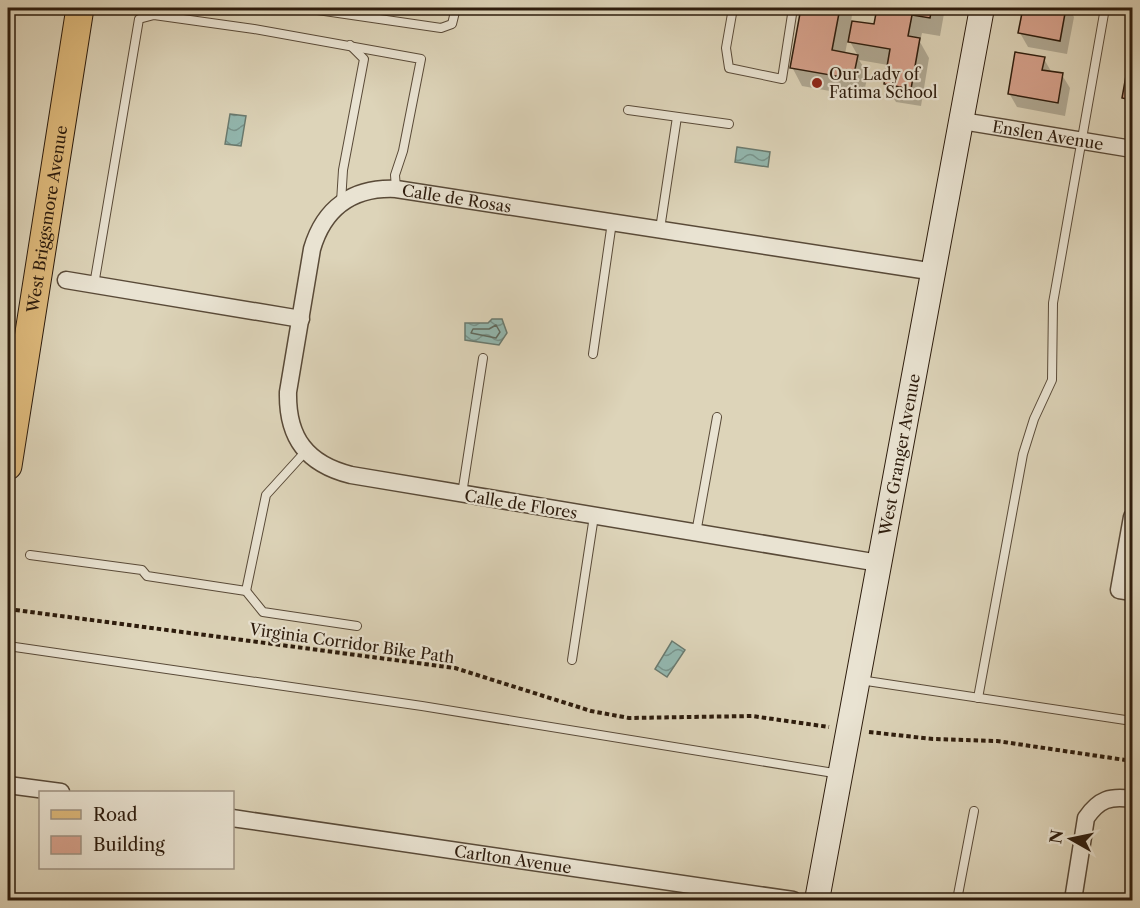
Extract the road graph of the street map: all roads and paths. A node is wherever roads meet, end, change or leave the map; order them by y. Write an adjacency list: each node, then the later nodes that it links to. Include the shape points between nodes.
1 (80, 8): 27 (main road, West Briggsmore Avenue)
2 (304, 8): 3 (lane, via 441,27 452,24)
3 (456, 8)
4 (733, 8): 5 (lane, via 726,48 729,68 782,79)
5 (794, 8)
6 (982, 8): 11 (street, West Granger Avenue)
7 (1105, 8): 13 (lane)
8 (350, 45): 15 (lane, via 422,59 395,175); 16 (lane, via 364,59 343,170); 21 (lane, via 154,15 139,20)
9 (628, 110): 10 (lane)
10 (677, 117): 12 (lane); 18 (lane)
11 (962, 121): 13 (street, Enslen Avenue); 19 (street, West Granger Avenue)
12 (729, 124)
13 (1081, 140): 14 (street, Enslen Avenue); 41 (lane, via 1053,303 1052,380 1023,454)
14 (1132, 149)
15 (396, 189): 16 (street, Calle de Rosas, via 367,191); 17 (street, Calle de Rosas)
16 (341, 202): 22 (street, Calle de Rosas, via 328,214 316,235)
17 (612, 222): 18 (street, Calle de Rosas); 23 (lane)
18 (660, 229): 19 (street, Calle de Rosas)
19 (935, 272): 33 (street, West Granger Avenue)
20 (66, 280): 21 (street)
21 (94, 285): 22 (street)
22 (301, 318): 26 (street, Calle de Flores, via 288,410 297,439)
23 (593, 354)
24 (483, 358): 28 (lane)
25 (717, 417): 31 (lane)
26 (306, 451): 28 (street, Calle de Flores, via 333,471); 34 (lane, via 266,495)
27 (8, 466)
28 (462, 494): 29 (street, Calle de Flores)
29 (594, 516): 31 (street, Calle de Flores); 39 (lane)
30 (1132, 517): 35 (street)
31 (696, 533): 33 (street, Calle de Flores)
32 (30, 555): 34 (lane, via 142,570 147,576)
33 (879, 563): 40 (street, West Granger Avenue)
34 (246, 591): 37 (lane, via 263,612)
35 (1126, 591)
36 (8, 609): 43 (path, Virginia Corridor Bike Path, via 455,668 591,711 629,718 752,716)
37 (357, 626)
38 (8, 646): 46 (lane, via 422,706)
39 (572, 660)
40 (858, 680): 41 (lane); 46 (street, West Granger Avenue)
41 (978, 698): 42 (lane)
42 (1132, 721)
43 (831, 727)
44 (867, 732): 45 (path, via 997,741)
45 (1132, 761)
46 (840, 774): 53 (street, West Granger Avenue)
47 (8, 784): 48 (street)
48 (54, 791)
49 (1132, 799): 55 (street, via 1115,796 1103,800 1086,818)
50 (974, 811): 54 (lane)
51 (234, 818): 52 (street, Carlton Avenue)
52 (793, 900)
53 (817, 900)
54 (957, 900)
55 (1073, 900)

